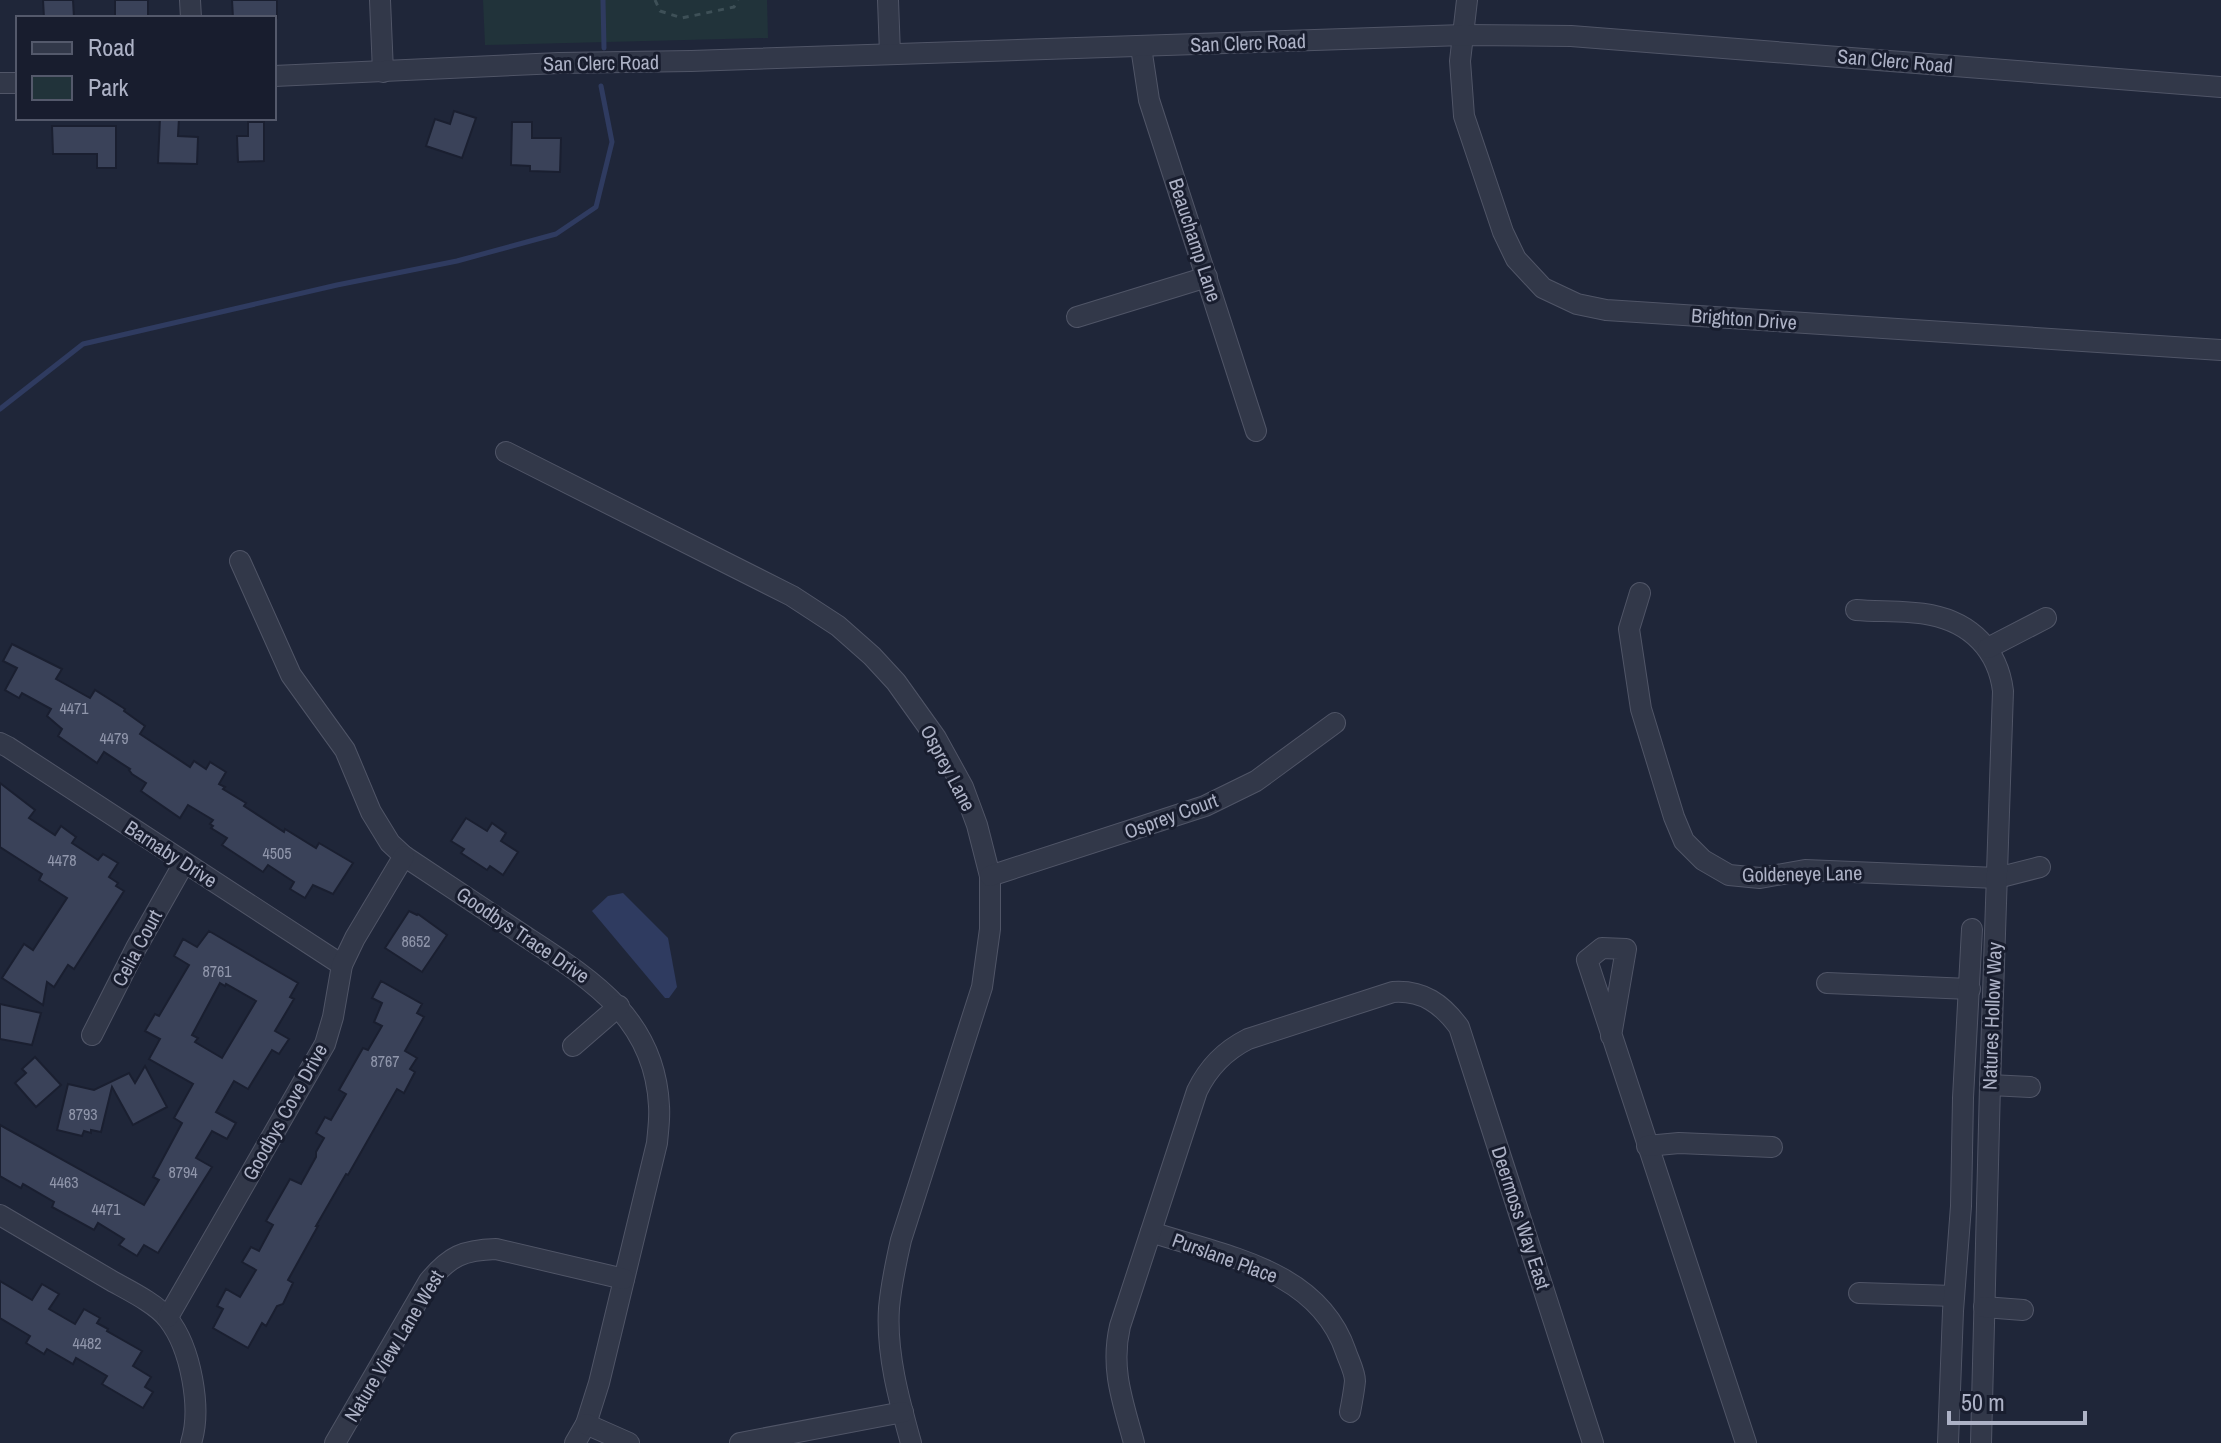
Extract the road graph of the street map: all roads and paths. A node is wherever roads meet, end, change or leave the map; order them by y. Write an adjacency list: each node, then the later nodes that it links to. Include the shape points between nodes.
1 (380, 0): 9 (street)
2 (655, 0): 3 (path, via 660,11 682,18 734,7)
3 (738, 0)
4 (888, 0): 8 (street)
5 (1467, 0): 6 (street, Brighton Drive)
6 (1463, 35): 7 (street, San Clerc Road); 13 (street, San Clerc Road, via 1571,36); 16 (street, Brighton Drive, via 1464,116 1503,232 1516,259 1543,288 1577,304)
7 (1141, 47): 8 (street, San Clerc Road); 14 (street, Beauchamp Lane, via 1149,100)
8 (890, 54): 9 (street, San Clerc Road)
9 (383, 72): 10 (street, San Clerc Road)
10 (276, 76)
11 (0, 77): 12 (street)
12 (0, 83)
13 (2221, 87)
14 (1207, 277): 15 (street); 17 (street, Beauchamp Lane)
15 (1077, 317)
16 (2221, 350)
17 (1256, 431)
18 (506, 452): 29 (street, Osprey Lane, via 792,596 838,626 896,682 936,738 963,787)
19 (240, 561): 26 (street, Goodbys Trace Drive, via 291,675 345,750 371,812)
20 (1640, 593): 30 (street, Goldeneye Lane, via 1629,629 1641,709 1674,817 1684,841 1703,860 1729,875 1760,878 1805,870)
21 (1856, 610): 23 (street, via 1942,618)
22 (2046, 618): 23 (street)
23 (1988, 648): 30 (street, Natures Hollow Way, via 2003,691)
24 (1335, 723): 29 (street, Osprey Court, via 1256,781 1205,806)
25 (0, 743): 27 (street, Barnaby Drive)
26 (404, 856): 32 (street, Goodbys Cove Drive); 35 (street, Goodbys Trace Drive, via 586,976)
27 (184, 863): 32 (street, Barnaby Drive); 36 (street, Celia Court)
28 (2040, 867): 30 (street, Goldeneye Lane)
29 (990, 876): 51 (street, Osprey Lane, via 982,987 893,1273 891,1345)
30 (1997, 878): 39 (street, Natures Hollow Way)
31 (1972, 929): 34 (street)
32 (342, 965): 50 (street, Goodbys Cove Drive, via 325,1044)
33 (1827, 983): 34 (street)
34 (1970, 989): 47 (street)
35 (619, 1006): 38 (street); 45 (street, Goodbys Trace Drive, via 639,1034 655,1075 660,1108 657,1143)
36 (92, 1035)
37 (1611, 1036): 37 (street, via 1587,960 1602,948 1626,949); 41 (street)
38 (573, 1046)
39 (1990, 1085): 40 (street); 48 (street, Natures Hollow Way)
40 (2030, 1087)
41 (1647, 1146): 42 (street); 62 (street)
42 (1772, 1147)
43 (0, 1215): 50 (street)
44 (1151, 1232): 52 (street, Purslane Place, via 1266,1269 1303,1291 1340,1336 1355,1378); 60 (street, via 1116,1345 1120,1391); 61 (street, Deermoss Way East, via 1197,1091 1214,1063 1264,1033 1393,992 1423,995 1446,1010 1459,1027)
45 (624, 1279): 53 (street, Goodbys Trace Drive); 55 (street, Nature View Lane West, via 496,1249 458,1255 429,1281)
46 (1859, 1293): 47 (street)
47 (1954, 1296): 63 (street)
48 (1984, 1307): 49 (street); 64 (street, Natures Hollow Way)
49 (2023, 1310)
50 (168, 1317): 54 (street, via 191,1379)
51 (903, 1412): 58 (street); 59 (street, Osprey Lane)
52 (1350, 1412)
53 (586, 1424): 56 (street, Goodbys Trace Drive); 57 (street)
54 (191, 1443)
55 (335, 1443)
56 (575, 1443)
57 (629, 1443)
58 (740, 1443)
59 (911, 1443)
60 (1134, 1443)
61 (1593, 1443)
62 (1746, 1443)
63 (1948, 1443)
64 (1981, 1443)

